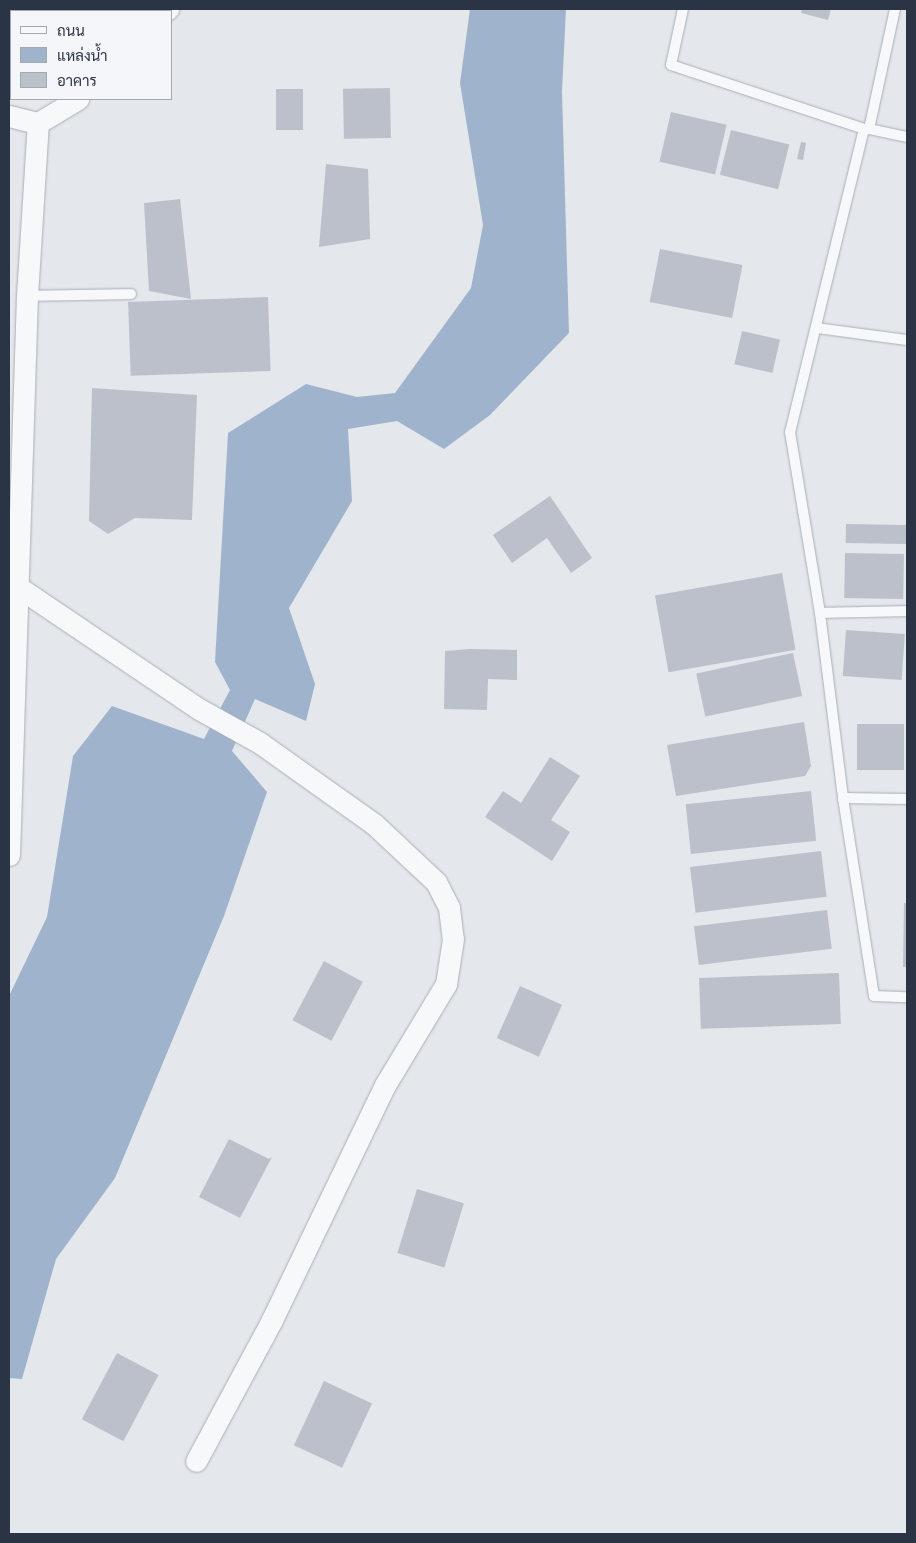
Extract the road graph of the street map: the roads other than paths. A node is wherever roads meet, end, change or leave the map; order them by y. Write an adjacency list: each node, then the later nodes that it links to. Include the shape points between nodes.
1 (682, 9): 6 (lane, via 671,65)
2 (894, 9): 6 (lane)
3 (76, 100): 5 (street)
4 (9, 116): 5 (street)
5 (38, 123): 9 (street)
6 (867, 129): 7 (lane); 10 (lane)
7 (907, 137)
8 (131, 294): 9 (lane)
9 (27, 296): 12 (street)
10 (817, 328): 11 (lane); 14 (lane, via 790,432)
11 (907, 340)
12 (13, 587): 17 (street); 19 (street, via 199,709 260,743 374,824 436,882 449,908 453,939 446,984 385,1085 272,1320)
13 (907, 611): 14 (lane)
14 (820, 613): 15 (lane)
15 (843, 798): 16 (lane); 18 (lane, via 874,996)
16 (907, 799)
17 (9, 855)
18 (907, 997)
19 (196, 1461)

